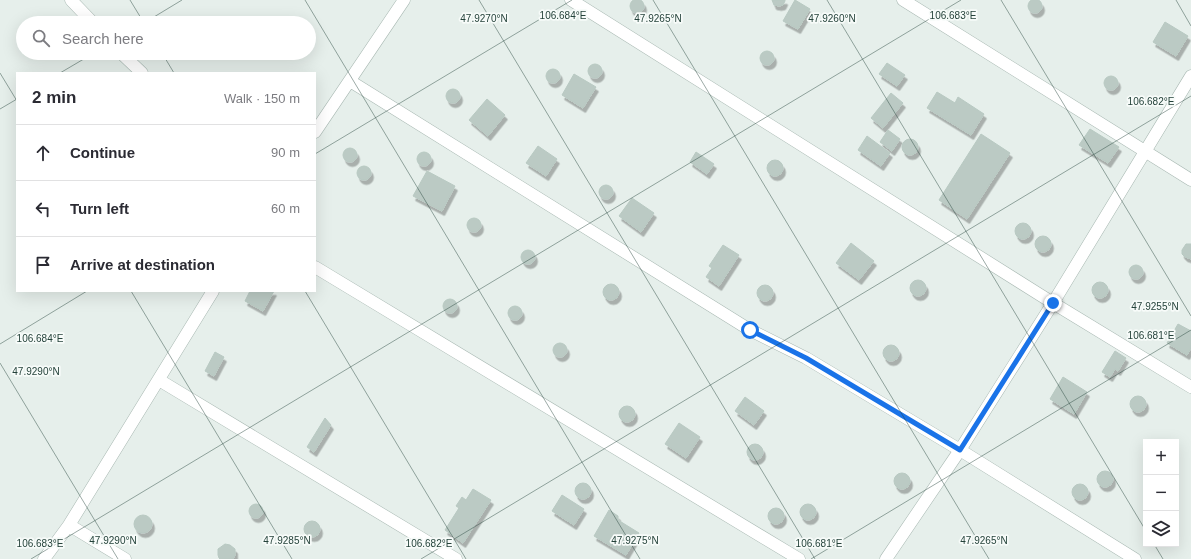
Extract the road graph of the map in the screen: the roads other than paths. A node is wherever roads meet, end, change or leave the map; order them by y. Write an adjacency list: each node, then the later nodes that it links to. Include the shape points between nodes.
1 (71, 0): 5 (street)
2 (404, 0): 9 (street)
3 (571, 0): 15 (street)
4 (903, 0): 11 (street)
5 (86, 16)
6 (128, 60): 7 (street)
7 (141, 72)
8 (1191, 76): 11 (street)
9 (350, 81): 10 (street); 18 (street, via 750,330 806,358)
10 (316, 131)
11 (1145, 152): 12 (street); 15 (street)
12 (1191, 180)
13 (316, 268): 23 (street)
14 (212, 292): 16 (street)
15 (1053, 303): 17 (street); 18 (street)
16 (159, 380): 19 (street); 22 (street)
17 (1191, 387)
18 (960, 450): 24 (street); 25 (street)
19 (69, 525): 20 (street); 21 (street)
20 (44, 559)
21 (125, 559)
22 (456, 559)
23 (800, 559)
24 (886, 559)
25 (1135, 559)

